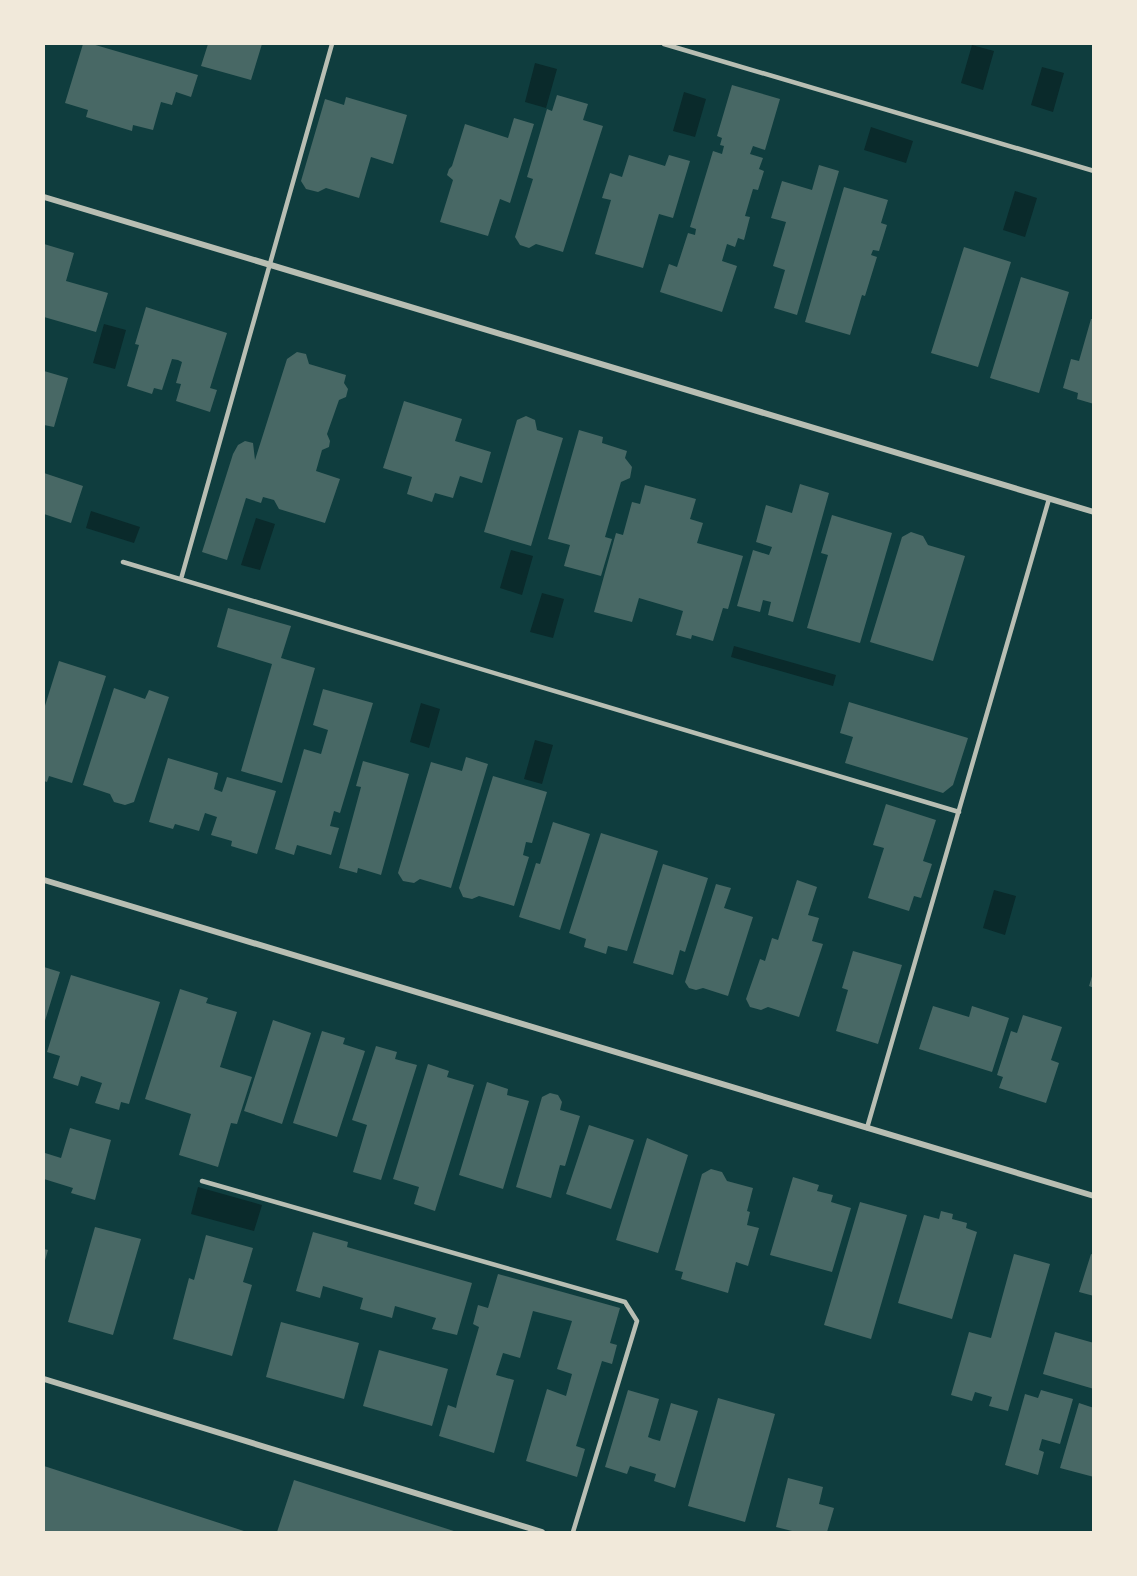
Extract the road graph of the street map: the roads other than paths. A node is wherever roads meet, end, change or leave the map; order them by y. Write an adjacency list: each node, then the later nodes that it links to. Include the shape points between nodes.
1 (332, 44): 5 (lane)
2 (664, 44): 3 (lane)
3 (1094, 171)
4 (44, 197): 5 (street)
5 (270, 265): 6 (street); 9 (lane)
6 (1049, 499): 7 (street); 10 (lane)
7 (1094, 512)
8 (123, 562): 9 (lane)
9 (181, 579): 10 (lane)
10 (959, 812): 12 (lane)
11 (44, 880): 12 (street)
12 (867, 1128): 14 (street)
13 (202, 1181): 17 (lane, via 625,1302 637,1321)
14 (1094, 1196)
15 (44, 1379): 16 (street)
16 (542, 1533)
17 (573, 1533)

